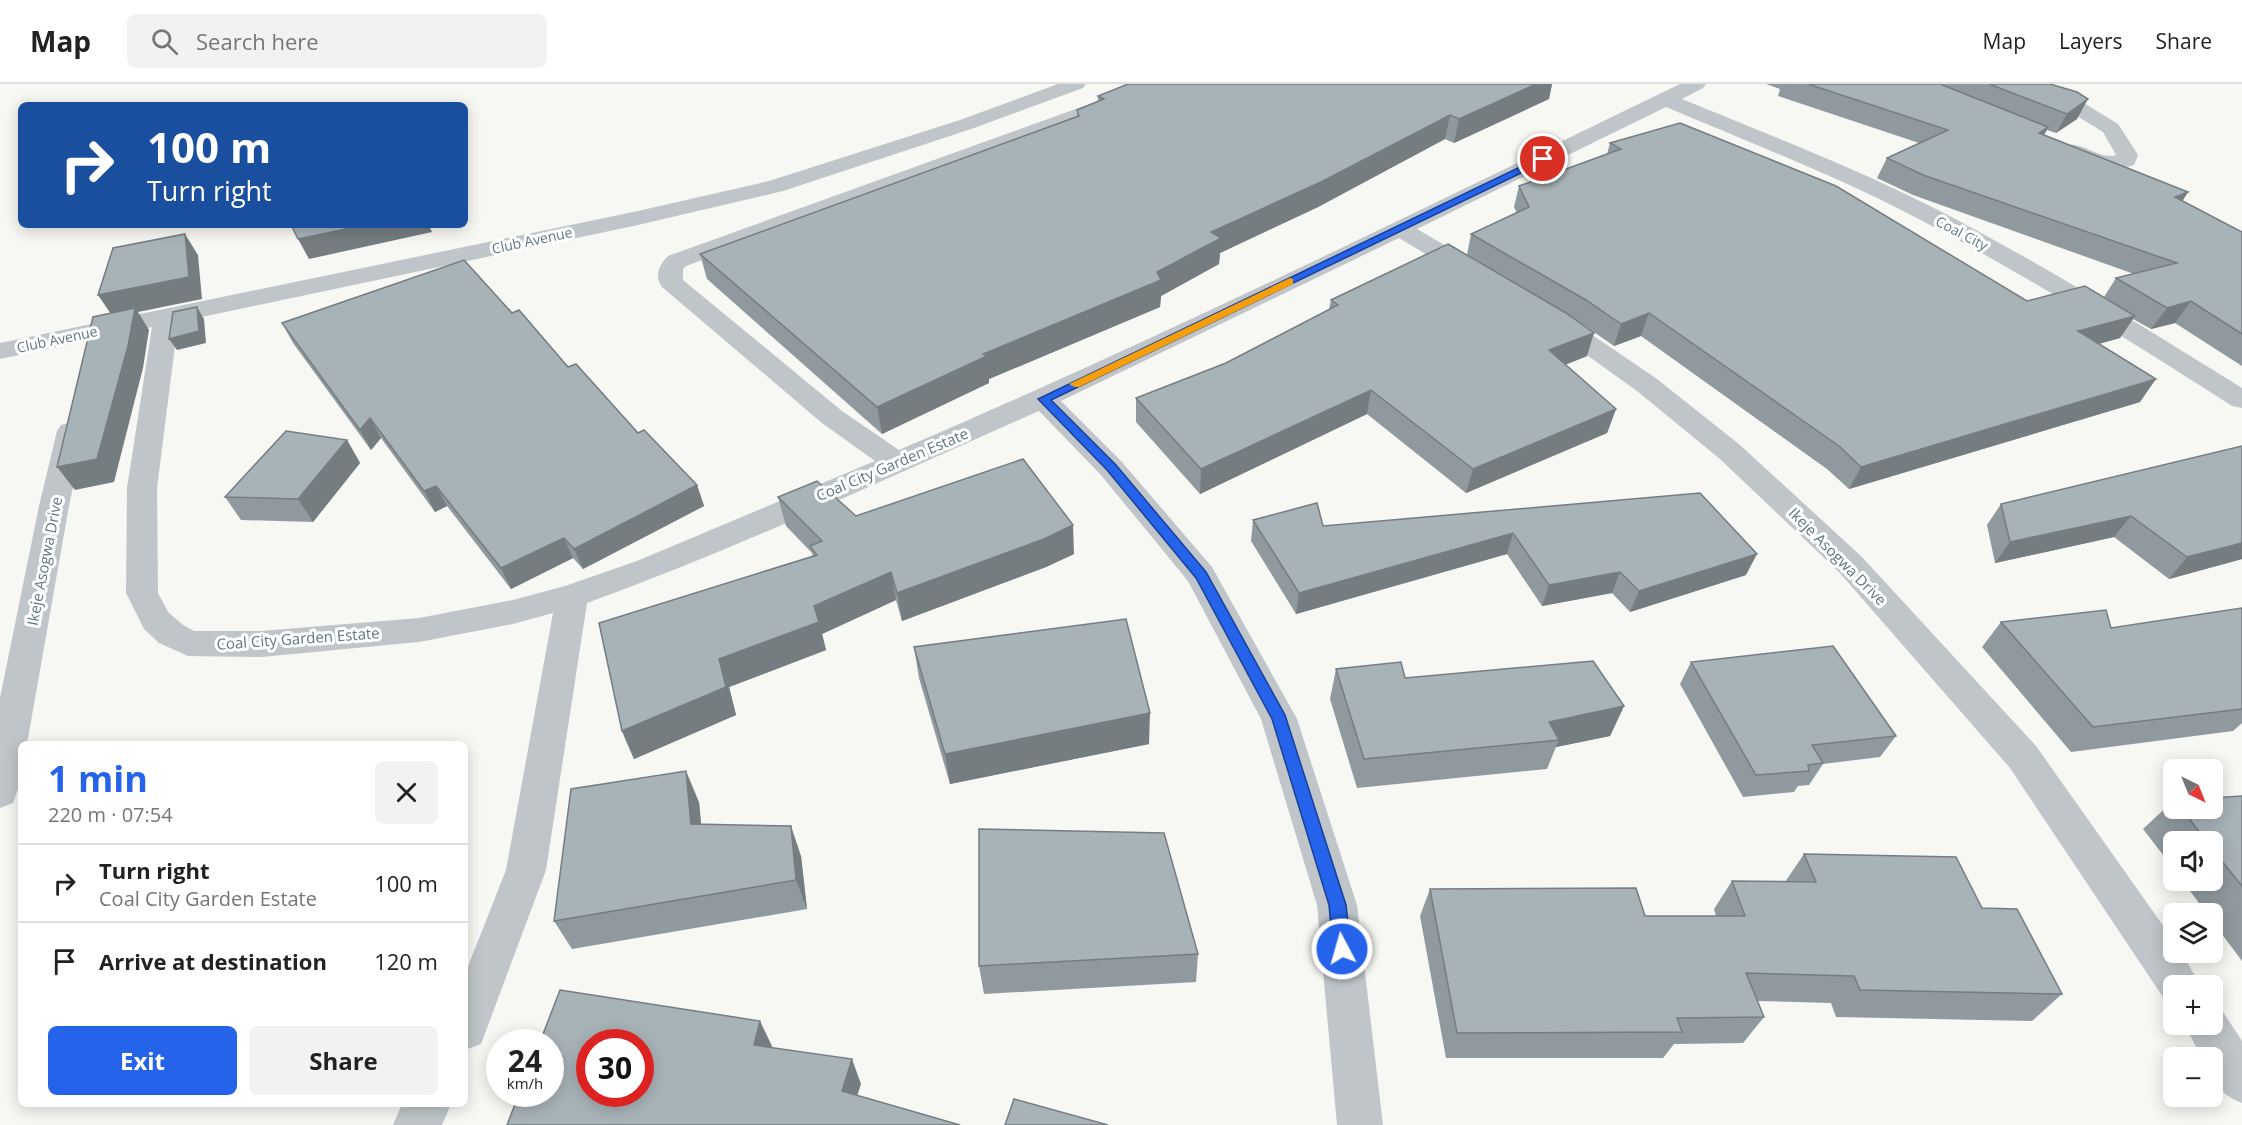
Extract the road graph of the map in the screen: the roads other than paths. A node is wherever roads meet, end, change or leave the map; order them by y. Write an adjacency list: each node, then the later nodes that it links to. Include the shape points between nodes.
1 (1164, 84): 17 (street, via 736,238 677,261 671,267 671,282 832,417)
2 (1696, 84): 5 (street, Coal City Garden Estate)
3 (2039, 84): 6 (street, via 2111,128 2127,155 2126,160 2108,163)
4 (1065, 87): 10 (street, Club Avenue, via 967,124 775,186)
5 (1665, 99): 7 (street, Coal City Garden Estate); 15 (street, Coal City, via 1951,226 2076,296)
6 (2055, 142)
7 (1400, 229): 8 (street); 14 (street, Coal City Garden Estate)
8 (1499, 288)
9 (1529, 306): 20 (street, Ikeje Asogwa Drive, via 1569,329 1656,392 1730,452 1850,564 2023,757)
10 (166, 316): 11 (street, Club Avenue); 18 (street, Coal City Garden Estate, via 142,488 141,593 156,620 171,634 188,643 261,644 419,630)
11 (94, 331): 12 (street, Club Avenue); 13 (street)
12 (0, 351)
13 (86, 366)
14 (1044, 399): 17 (street, Coal City Garden Estate); 26 (street, via 1111,468 1201,575 1280,719 1337,905)
15 (2242, 400)
16 (78, 401): 19 (street, Ikeje Asogwa Drive)
17 (896, 462): 18 (street, Coal City Garden Estate, via 648,569)
18 (572, 596): 21 (street, via 526,870)
19 (0, 792)
20 (2172, 975)
21 (468, 1021)
22 (2213, 1035): 23 (street)
23 (2242, 1081)
24 (426, 1107): 25 (street)
25 (416, 1125)
26 (1360, 1125)

